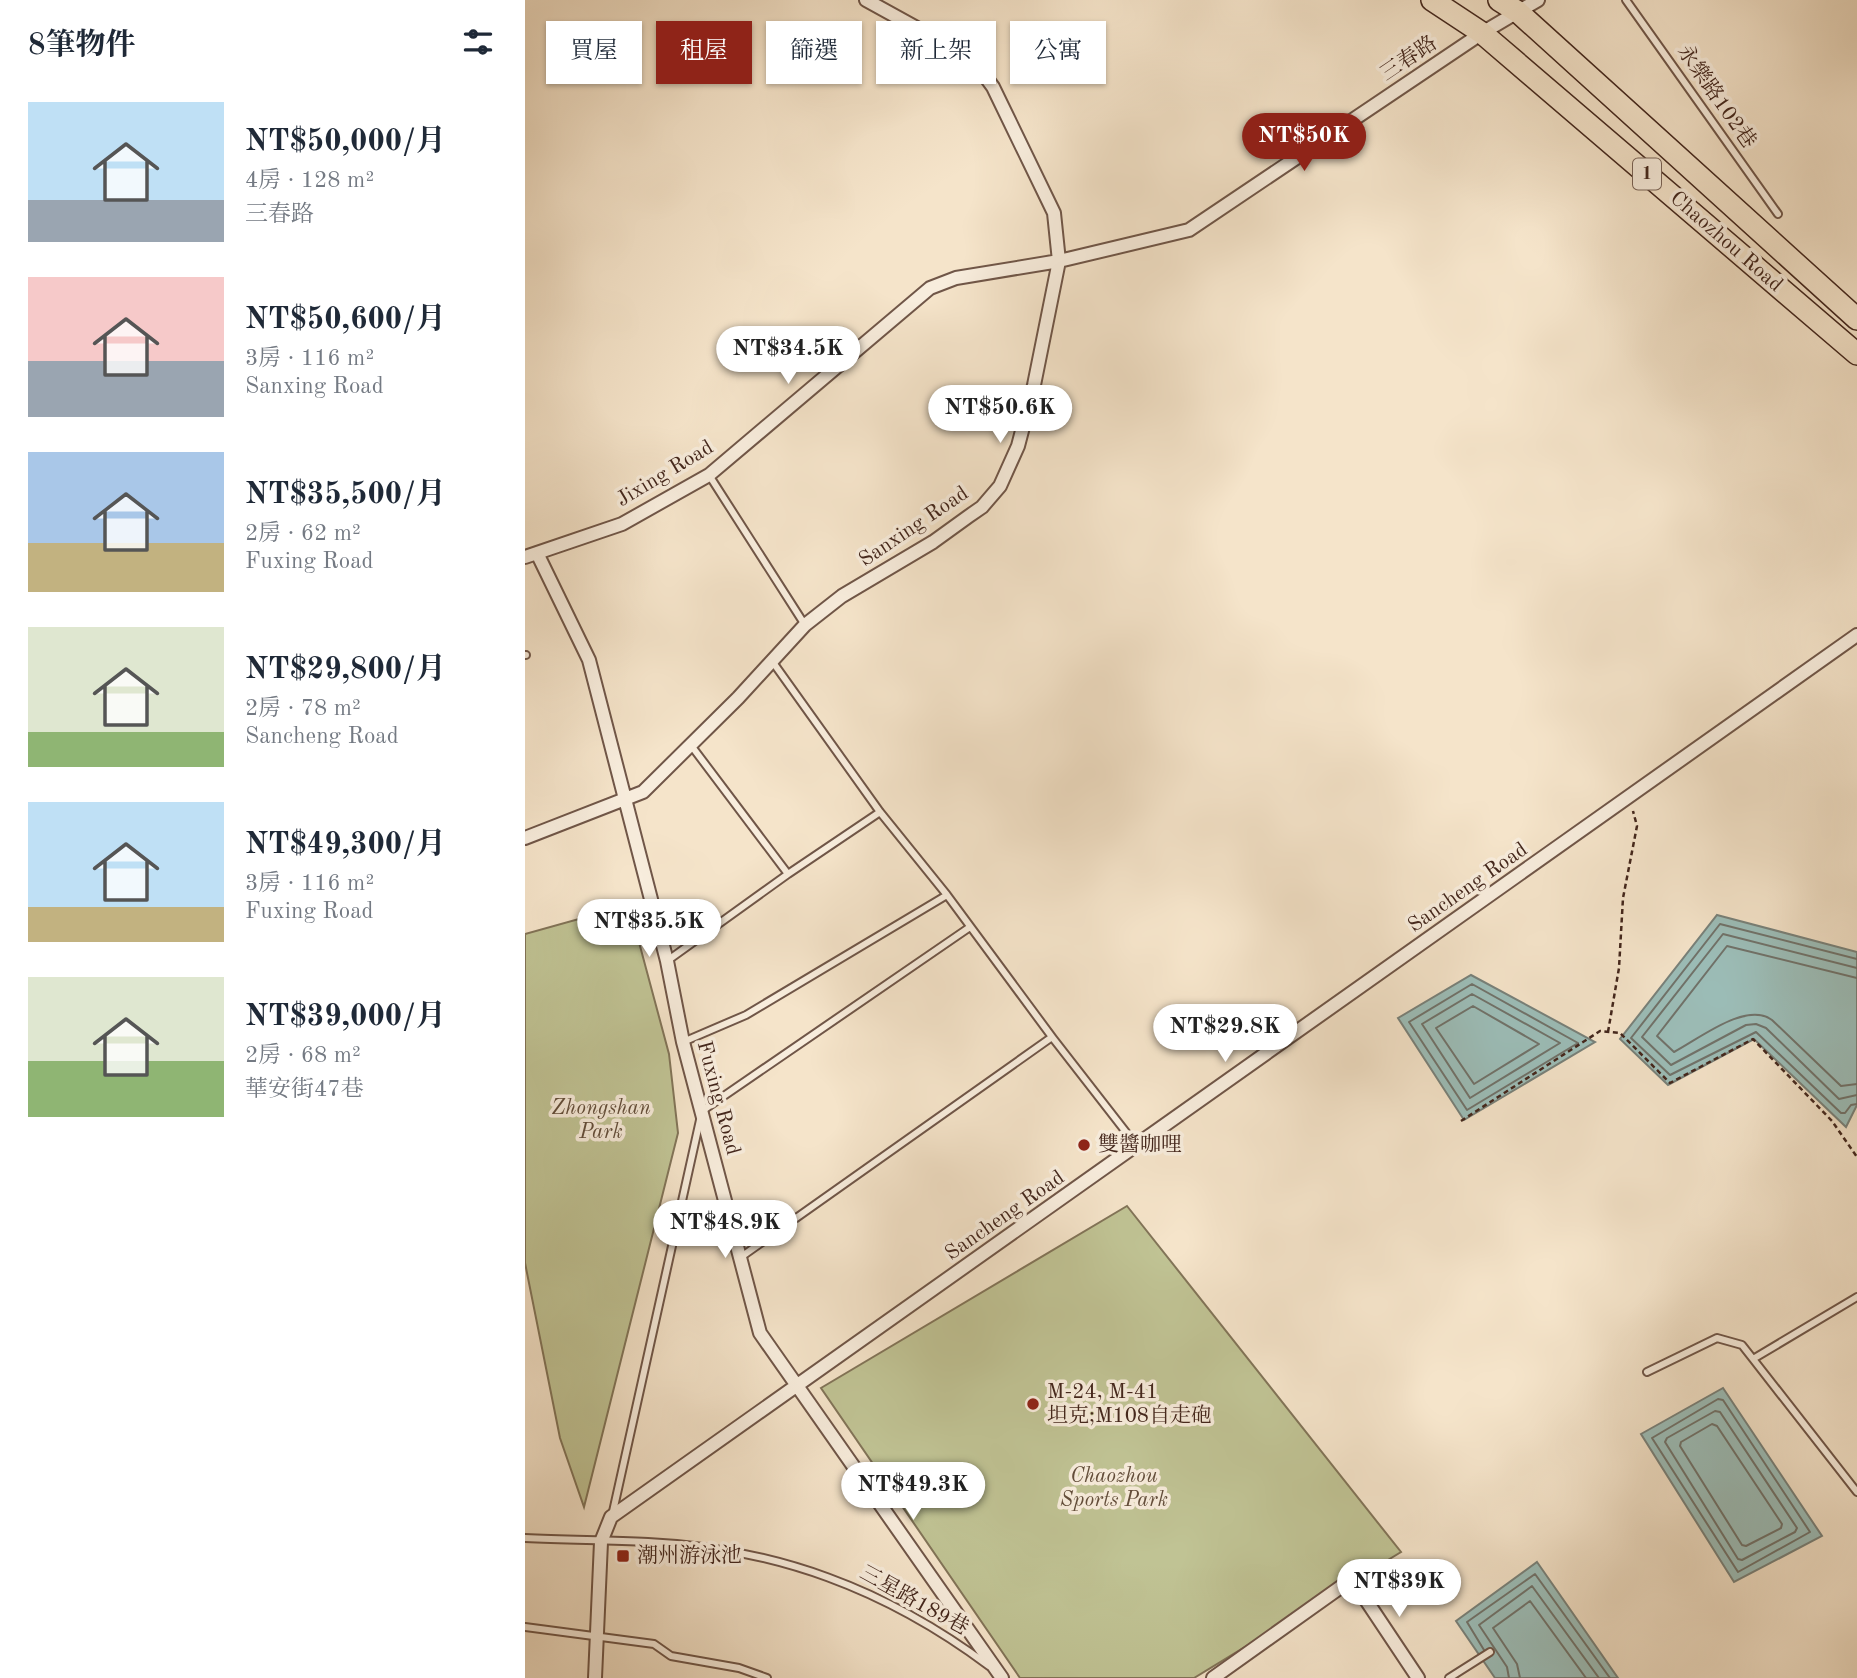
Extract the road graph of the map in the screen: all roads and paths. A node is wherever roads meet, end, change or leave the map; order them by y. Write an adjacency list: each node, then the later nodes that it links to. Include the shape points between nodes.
1 (866, 0): 9 (street, Sanxing Road, via 964,54 985,75 1054,213)
2 (1432, 0): 7 (main road, Chaozhou Road / 1)
3 (1499, 0): 6 (main road, Chaozhou Road / 1)
4 (1538, 0): 6 (street, 三春路)
5 (1626, 0): 8 (lane, 永樂路102巷)
6 (1518, 12): 7 (street, 三春路); 10 (main road, Chaozhou Road / 1)
7 (1482, 33): 9 (street, 三春路, via 1189,230); 11 (main road, Chaozhou Road / 1)
8 (1777, 214)
9 (1059, 261): 12 (street, Jixing Road, via 956,278 930,288); 14 (street, Sanxing Road, via 1034,385 1018,446 1000,486 982,507 933,542 842,596)
10 (1857, 319)
11 (1857, 354)
12 (709, 475): 13 (street, Jixing Road, via 622,524); 14 (lane)
13 (531, 555): 19 (street, Fuxing Road, via 589,660)
14 (805, 625): 16 (street, Sanxing Road)
15 (1857, 635): 18 (street, Sancheng Road)
16 (771, 660): 17 (street, Sanxing Road); 20 (lane)
17 (689, 743): 19 (street, Sanxing Road, via 643,792); 22 (lane)
18 (1630, 796): 26 (path, via 1637,826 1623,898 1619,968); 31 (street, Sancheng Road)
19 (627, 799): 21 (street, Sanxing Road); 25 (street, Fuxing Road)
20 (880, 812): 22 (lane); 23 (lane)
21 (525, 838)
22 (788, 874): 25 (lane)
23 (947, 895): 24 (lane); 28 (lane, via 746,1015)
24 (970, 927): 27 (lane); 29 (lane)
25 (667, 961): 28 (street, Fuxing Road)
26 (1608, 1032): 30 (path, via 1600,1031); 32 (path, via 1619,1033 1670,1083 1753,1039 1832,1121)
27 (1052, 1037): 31 (lane); 33 (lane)
28 (683, 1042): 29 (street, Fuxing Road)
29 (702, 1111): 33 (street, Fuxing Road); 39 (lane)
30 (1461, 1121)
31 (1137, 1146): 37 (street, Sancheng Road)
32 (1856, 1155)
33 (741, 1257): 37 (street, Fuxing Road, via 760,1333)
34 (1857, 1297): 35 (lane)
35 (1753, 1359): 36 (lane, via 1742,1345 1717,1338); 38 (lane)
36 (1647, 1372)
37 (797, 1386): 39 (street, Sancheng Road); 46 (street, Fuxing Road)
38 (1857, 1492)
39 (611, 1517): 41 (street)
40 (525, 1538): 41 (lane, 三星路189巷)
41 (601, 1542): 43 (street); 46 (lane, 三星路189巷, via 649,1542 738,1553 821,1574 905,1611 954,1639)
42 (525, 1627): 43 (lane)
43 (597, 1635): 45 (street); 47 (lane, via 654,1644 671,1656)
44 (1490, 1652): 50 (lane)
45 (595, 1675)
46 (1000, 1676)
47 (767, 1678)
48 (1213, 1678): 49 (street, via 1352,1579)
49 (1417, 1678)
50 (1449, 1678)

